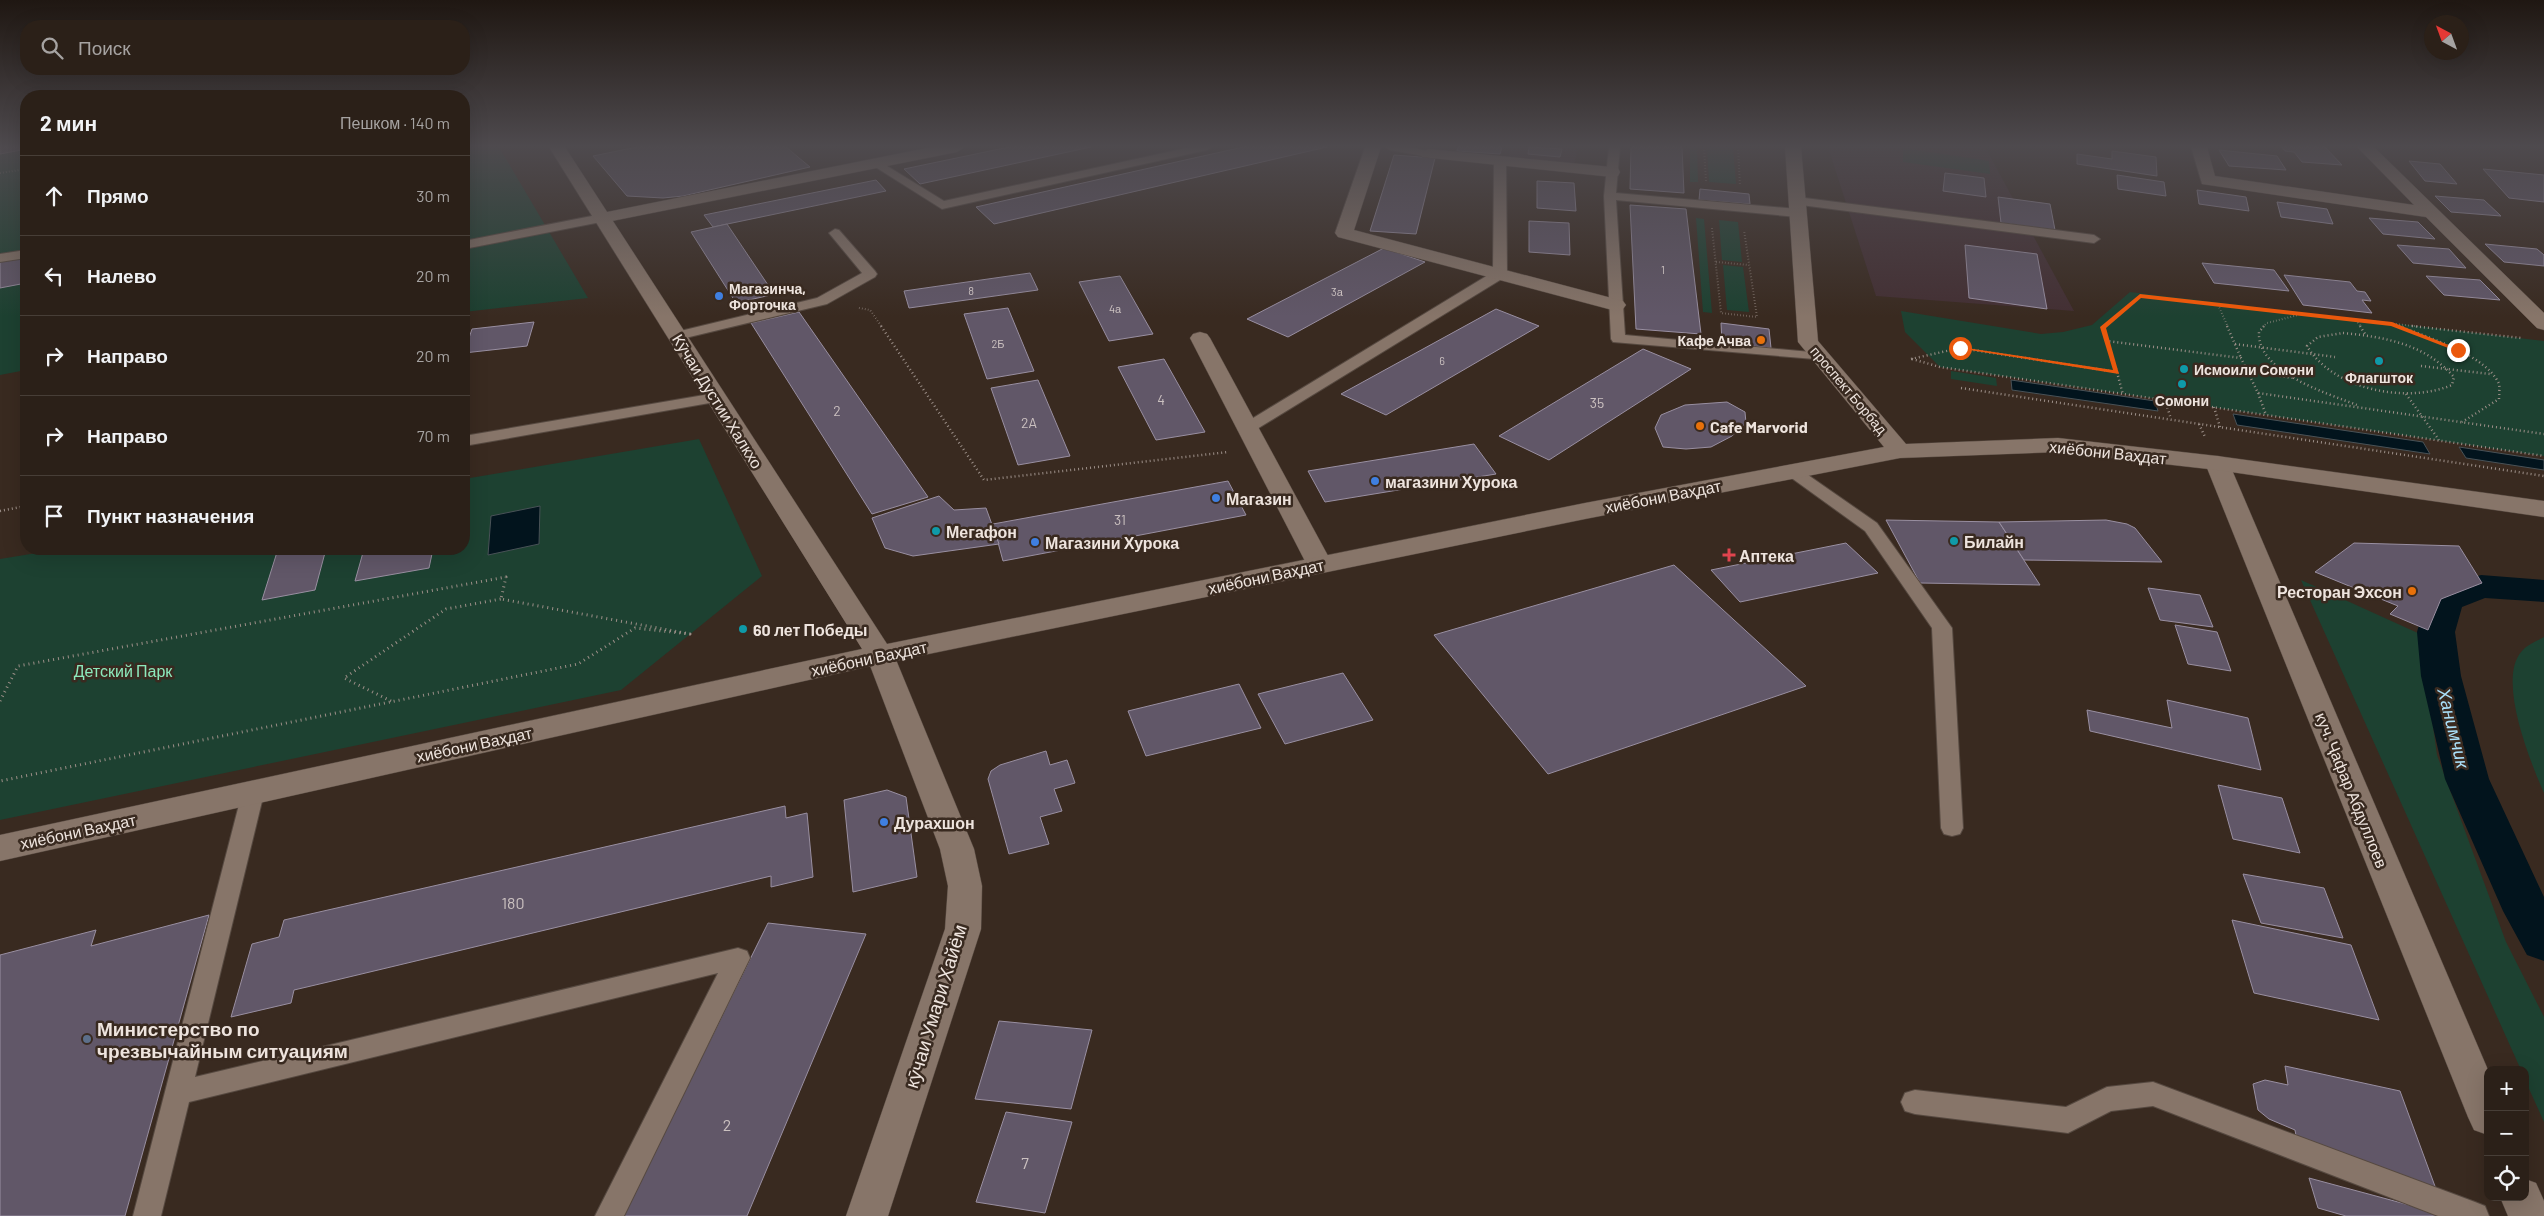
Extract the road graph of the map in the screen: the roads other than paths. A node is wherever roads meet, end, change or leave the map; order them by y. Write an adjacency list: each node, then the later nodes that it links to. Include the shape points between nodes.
1 (593, 204): 12 (street, Кӯчаи Дустии Халкхо)
2 (673, 204): 12 (street)
3 (1354, 204): 18 (street, via 1344,233)
4 (1500, 204): 18 (lane)
5 (1610, 204): 19 (lane)
6 (1742, 204): 10 (lane)
7 (1798, 204): 10 (street, проспект Борбад)
8 (2370, 204): 11 (street)
9 (2423, 204): 11 (street)
10 (1798, 207): 14 (lane); 23 (street, проспект Борбад, via 1808,342)
11 (2433, 213): 20 (street)
12 (602, 218): 15 (lane); 21 (street, Кӯчаи Дустии Халкхо)
13 (835, 233): 21 (lane, via 870,274 822,301)
14 (2094, 239)
15 (470, 244)
16 (20, 255): 17 (lane)
17 (0, 258)
18 (1500, 274): 19 (street); 25 (lane)
19 (1616, 305): 23 (lane, via 1618,339)
20 (2544, 324)
21 (677, 336): 24 (street, Кӯчаи Дустии Халкхо)
22 (1200, 338): 25 (street)
23 (1822, 357): 27 (street, проспект Борбад)
24 (716, 398): 26 (lane); 32 (street, Кӯчаи Дустии Халкхо)
25 (1252, 439): 31 (street)
26 (470, 440)
27 (1900, 451): 28 (street, хиёбони Ваҳдат, via 2058,445); 29 (street, хиёбони Ваҳдат)
28 (2217, 463): 30 (street, хиёбони Ваҳдат); 38 (street, куч. Ҷафар Абдуллоев)
29 (1792, 471): 31 (street, хиёбони Ваҳдат); 34 (lane, via 1871,527 1942,628)
30 (2544, 509)
31 (1320, 565): 32 (street, хиёбони Ваҳдат)
32 (880, 655): 33 (street, хиёбони Ваҳдат); 42 (street, кӯчаи Умари Хайём, via 957,849 965,886 963,929)
33 (253, 793): 35 (street, хиёбони Ваҳдат); 36 (lane)
34 (1952, 828)
35 (0, 848)
36 (178, 1094): 40 (lane); 41 (lane, via 738,958)
37 (1915, 1102): 43 (lane, via 2068,1120 2108,1099 2153,1094)
38 (2486, 1111)
39 (2522, 1201): 44 (street)
40 (147, 1216)
41 (609, 1216)
42 (867, 1216)
43 (2475, 1216)
44 (2528, 1216)

